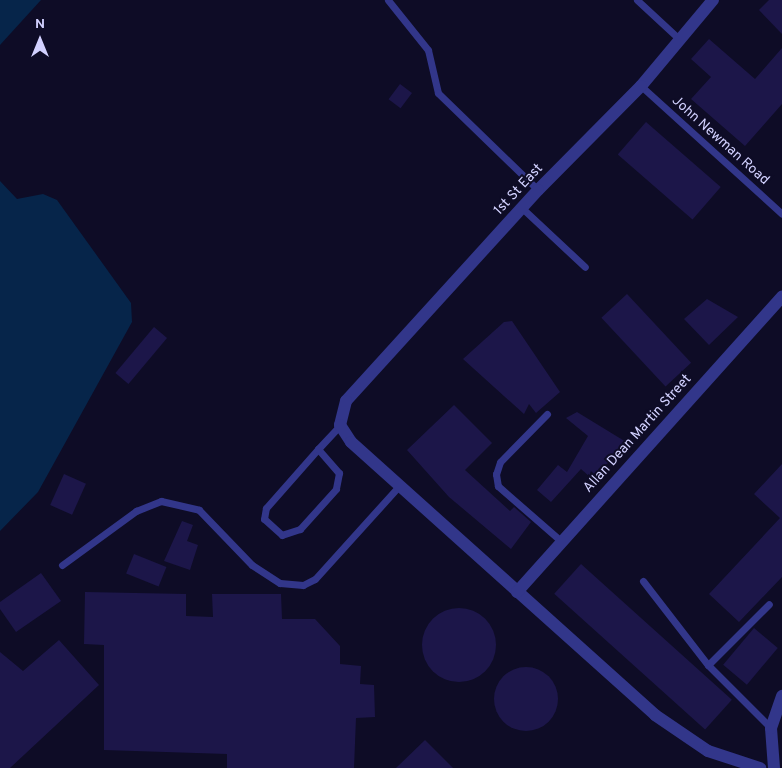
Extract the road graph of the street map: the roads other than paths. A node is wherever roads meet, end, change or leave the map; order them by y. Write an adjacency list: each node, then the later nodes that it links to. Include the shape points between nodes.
1 (637, 0): 4 (lane)
2 (713, 0): 4 (street, 1st St East)
3 (392, 1): 6 (lane, via 428,50 438,93)
4 (678, 38): 5 (street, 1st St East)
5 (641, 86): 6 (street, 1st St East); 8 (lane, John Newman Road)
6 (538, 190): 7 (street, 1st St East)
7 (522, 208): 9 (lane); 12 (street, 1st St East, via 346,401)
8 (782, 214)
9 (585, 267)
10 (782, 297): 15 (street, Allan Dean Martin Street)
11 (548, 414): 15 (lane, via 500,462 496,474 498,486)
12 (340, 425): 13 (lane); 14 (street, via 351,442)
13 (318, 449): 13 (lane, via 266,508 264,519 282,535 300,529 336,489 339,473)
14 (399, 486): 16 (lane, via 314,579 303,585 280,583 252,566 199,510 161,501 136,511); 18 (street)
15 (562, 542): 18 (street, Allan Dean Martin Street)
16 (62, 565)
17 (643, 581): 20 (lane)
18 (517, 592): 25 (street, via 655,715 708,751)
19 (770, 604): 20 (lane)
20 (708, 665): 22 (lane)
21 (782, 696): 22 (street)
22 (771, 728): 24 (street)
23 (782, 743): 24 (street)
24 (774, 763)
25 (760, 768)

